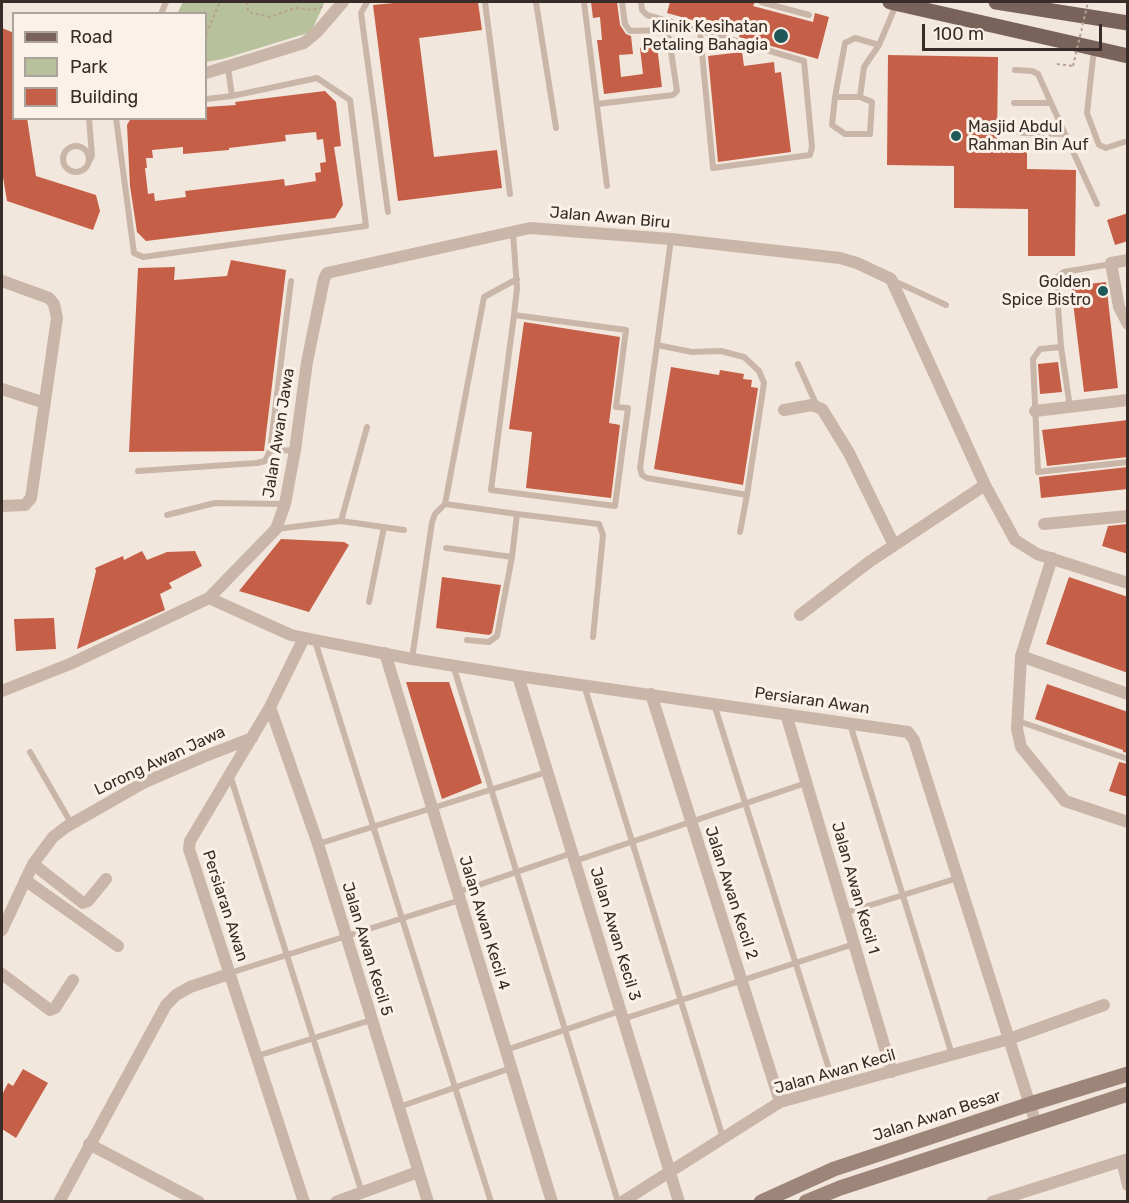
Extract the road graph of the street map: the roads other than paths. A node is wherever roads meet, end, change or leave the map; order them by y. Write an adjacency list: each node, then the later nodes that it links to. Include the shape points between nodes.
1 (342, 2): 17 (street, via 304,43)
2 (366, 2): 39 (lane, via 362,13)
3 (485, 2): 37 (lane)
4 (536, 2): 30 (lane)
5 (584, 2): 26 (lane)
6 (622, 2): 26 (lane, via 630,31 660,30 669,38 677,91 673,95)
7 (641, 2): 13 (lane, via 647,15)
8 (761, 2): 11 (lane)
9 (893, 2): 14 (lane); 15 (main road)
10 (996, 2): 12 (main road)
11 (809, 15)
12 (1128, 23)
13 (700, 32): 13 (lane, via 804,61 810,155 713,168)
14 (879, 45): 21 (lane, via 855,38 845,43); 22 (lane, via 864,67)
15 (1094, 48): 16 (main road); 33 (lane, via 1087,113 1099,145 1106,148)
16 (1128, 56)
17 (228, 68): 19 (street); 20 (lane)
18 (1015, 70): 25 (lane, via 1038,74)
19 (207, 73)
20 (232, 96): 23 (lane); 28 (lane, via 317,78 350,100 366,226 144,257 134,253)
21 (835, 97): 22 (lane); 22 (lane, via 832,125 845,134 870,134 872,102)
22 (861, 97)
23 (207, 99)
24 (1014, 103): 25 (lane)
25 (1052, 103): 32 (lane)
26 (597, 104): 36 (lane)
27 (89, 120): 31 (lane)
28 (116, 120)
29 (1014, 124): 32 (lane, via 1022,133)
30 (556, 128)
31 (91, 133): 34 (lane); 35 (lane)
32 (1065, 134): 38 (lane)
33 (1124, 141)
34 (83, 148): 35 (lane); 35 (lane, via 76,146 64,151 63,164 73,173 86,168)
35 (89, 162)
36 (608, 186)
37 (510, 194)
38 (1097, 204)
39 (388, 212)
40 (513, 233): 41 (street, Jalan Awan Biru, via 532,228); 44 (street, Jalan Awan Biru); 45 (lane)
41 (671, 239): 46 (street, Jalan Awan Biru, via 840,258); 52 (lane)
42 (1128, 260): 43 (street)
43 (1111, 263): 51 (street, via 1119,307); 53 (lane, via 1058,275)
44 (327, 273): 63 (street, Jalan Awan Jawa, via 307,362)
45 (517, 279): 50 (lane); 70 (lane, via 484,297)
46 (891, 279): 49 (lane, Jalan Awan Biru); 67 (street)
47 (2, 281): 57 (street, via 41,294 54,304 57,318)
48 (291, 281): 64 (lane)
49 (946, 305)
50 (513, 315): 50 (lane, via 491,490 615,507 628,408 616,406 626,330)
51 (1128, 324)
52 (657, 345): 68 (lane, via 692,352 721,351 744,357 759,371 764,382); 68 (lane, via 642,475)
53 (1061, 347): 59 (lane); 61 (lane, via 1040,349 1035,355)
54 (798, 364): 58 (lane)
55 (2, 389): 57 (street)
56 (1128, 400): 59 (street)
57 (45, 403): 71 (street, via 30,501 25,505)
58 (817, 406): 60 (street); 81 (street, via 849,453)
59 (1070, 407): 61 (street)
60 (784, 410)
61 (1035, 411): 65 (lane, via 1038,472)
62 (367, 427): 75 (lane)
63 (296, 450): 64 (lane); 69 (street, Jalan Awan Jawa)
64 (270, 451): 66 (lane, via 265,461 257,463)
65 (1128, 462)
66 (138, 471)
67 (985, 485): 81 (street); 84 (street, via 1015,540)
68 (747, 495): 80 (lane)
69 (285, 504): 73 (lane, via 215,503); 78 (street, Jalan Awan Jawa)
70 (445, 504): 72 (lane); 94 (lane, via 432,522)
71 (2, 506)
72 (517, 514): 83 (lane); 89 (lane, via 599,524 603,536)
73 (167, 515)
74 (1128, 516): 76 (street)
75 (341, 521): 77 (lane); 78 (lane)
76 (1044, 524)
77 (384, 527): 79 (lane); 87 (lane)
78 (276, 529): 86 (street, Jalan Awan Jawa)
79 (404, 530)
80 (740, 532)
81 (894, 545): 88 (street)
82 (446, 548): 83 (lane)
83 (512, 557): 91 (lane, via 497,636 489,642)
84 (1052, 558): 85 (street); 93 (street)
85 (1128, 583)
86 (209, 598): 90 (street, Persiaran Awan, via 291,635); 98 (street, Jalan Awan Jawa, via 70,664)
87 (369, 602)
88 (800, 615)
89 (593, 637)
90 (309, 639): 92 (street, Persiaran Awan); 102 (street, Persiaran Awan); 118 (lane)
91 (467, 640)
92 (385, 653): 94 (street, Persiaran Awan); 114 (street, Jalan Awan Kecil 4)
93 (1021, 656): 100 (street); 104 (street)
94 (412, 659): 95 (street, Persiaran Awan)
95 (453, 665): 96 (street, Persiaran Awan); 112 (lane)
96 (518, 676): 97 (street, Persiaran Awan); 109 (street, Jalan Awan Kecil 3)
97 (584, 684): 99 (street, Persiaran Awan); 119 (lane)
98 (2, 691)
99 (651, 694): 101 (street, Persiaran Awan); 115 (street, Jalan Awan Kecil 2)
100 (1128, 694)
101 (714, 703): 103 (street, Persiaran Awan); 113 (lane)
102 (270, 707): 106 (street, Persiaran Awan); 120 (street, Jalan Awan Kecil 5)
103 (786, 714): 105 (street, Persiaran Awan); 111 (street, Jalan Awan Kecil 1)
104 (1018, 721): 108 (lane); 116 (street, via 1021,747 1065,801)
105 (850, 723): 124 (street, Persiaran Awan, via 904,731 913,737); 127 (lane)
106 (252, 738): 110 (street, Persiaran Awan); 117 (street, Lorong Awan Jawa, via 143,783)
107 (30, 752): 117 (lane)
108 (1128, 759)
109 (548, 772): 112 (lane); 121 (street, Jalan Awan Kecil 3)
110 (230, 775): 135 (lane); 138 (street, Persiaran Awan, via 190,841 189,849)
111 (807, 783): 113 (lane); 129 (street, Jalan Awan Kecil 1)
112 (490, 789): 114 (lane); 123 (lane)
113 (745, 803): 115 (lane); 136 (lane)
114 (432, 808): 118 (lane); 128 (street, Jalan Awan Kecil 4)
115 (691, 822): 119 (lane); 140 (street, Jalan Awan Kecil 2)
116 (1128, 822)
117 (71, 823): 122 (street, Lorong Awan Jawa, via 53,837)
118 (373, 826): 120 (lane); 130 (lane)
119 (631, 842): 121 (lane); 141 (lane)
120 (318, 844): 132 (street, Jalan Awan Kecil 5)
121 (574, 857): 123 (lane); 143 (street, Jalan Awan Kecil 3)
122 (33, 864): 125 (street, via 83,903); 126 (street, Lorong Awan Jawa)
123 (516, 872): 128 (lane); 145 (lane)
124 (958, 878): 127 (lane); 147 (street, Persiaran Awan)
125 (106, 879)
126 (25, 880): 131 (street, Lorong Awan Jawa); 134 (street)
127 (902, 895): 129 (lane); 149 (lane)
128 (459, 896): 130 (lane); 148 (street, Jalan Awan Kecil 4)
129 (845, 913): 133 (street, Jalan Awan Kecil 1)
130 (402, 918): 132 (lane); 154 (lane)
131 (2, 930)
132 (346, 936): 135 (lane); 144 (street, Jalan Awan Kecil 5)
133 (854, 944): 136 (lane); 152 (street, Jalan Awan Kecil 1)
134 (118, 946)
135 (286, 954): 138 (lane); 146 (lane)
136 (795, 963): 140 (lane); 155 (lane)
137 (2, 974): 139 (street, via 50,1010)
138 (229, 974): 150 (street, Persiaran Awan); 162 (street, via 190,987 166,1005)
139 (73, 980)
140 (742, 980): 141 (lane); 157 (street, Jalan Awan Kecil 2)
141 (680, 1000): 143 (lane); 161 (lane)
142 (1104, 1005): 147 (street, Jalan Awan Kecil)
143 (622, 1015): 145 (lane); 164 (street, Jalan Awan Kecil 3)
144 (371, 1020): 146 (lane); 159 (street, Jalan Awan Kecil 5)
145 (565, 1030): 148 (lane); 175 (lane)
146 (313, 1038): 150 (lane); 167 (lane)
147 (1009, 1039): 149 (street, Jalan Awan Kecil); 158 (street, Persiaran Awan)
148 (506, 1050): 151 (street, Jalan Awan Kecil 4)
149 (952, 1055): 152 (street, Jalan Awan Kecil)
150 (256, 1056): 170 (street, Persiaran Awan)
151 (511, 1068): 154 (lane); 174 (street, Jalan Awan Kecil 4)
152 (892, 1072): 155 (street, Jalan Awan Kecil)
153 (1128, 1074): 158 (main road, Jalan Awan Besar)
154 (455, 1087): 159 (lane); 173 (lane)
155 (835, 1088): 157 (street, Jalan Awan Kecil)
156 (1128, 1094): 160 (main road)
157 (780, 1102): 161 (street, Jalan Awan Kecil)
158 (1030, 1104): 160 (street, Persiaran Awan); 177 (main road, Jalan Awan Besar, via 834,1169)
159 (399, 1107): 165 (street, Jalan Awan Kecil 5)
160 (1036, 1124): 178 (main road)
161 (723, 1138): 164 (street, Jalan Awan Kecil)
162 (89, 1144): 168 (street); 169 (street)
163 (1125, 1160): 166 (street); 179 (street)
164 (670, 1171): 175 (street, Jalan Awan Kecil); 176 (street, Jalan Awan Kecil 3)
165 (418, 1172): 167 (street); 172 (street, Jalan Awan Kecil 5)
166 (1128, 1185)
167 (362, 1193): 171 (street)
168 (59, 1202)
169 (199, 1202)
170 (304, 1202)
171 (336, 1202)
172 (428, 1202)
173 (491, 1202)
174 (552, 1202)
175 (620, 1202)
176 (680, 1202)
177 (761, 1202)
178 (806, 1202)
179 (992, 1202)

